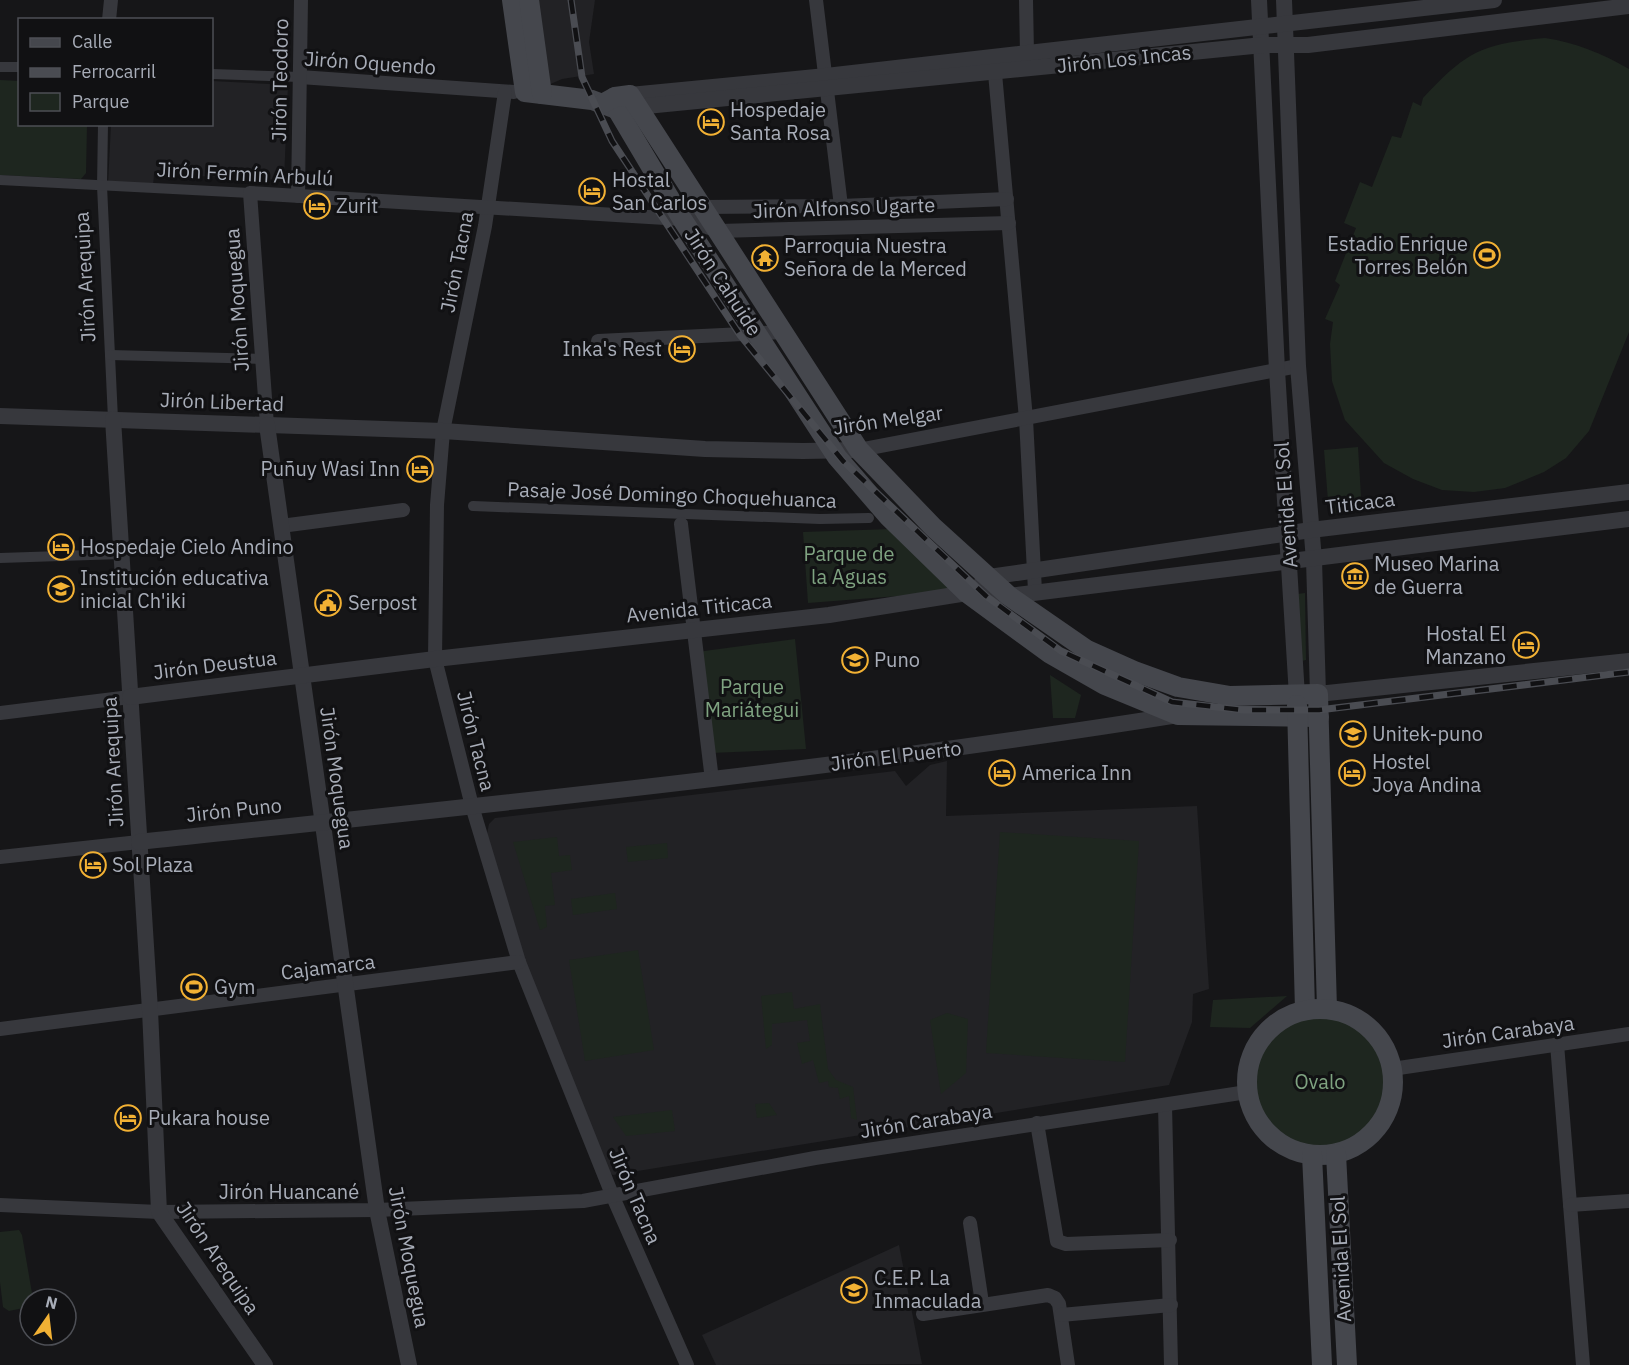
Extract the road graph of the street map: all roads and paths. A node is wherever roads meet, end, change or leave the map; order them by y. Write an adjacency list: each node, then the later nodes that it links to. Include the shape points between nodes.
1 (111, 0): 11 (street)
2 (301, 0): 21 (street, Jirón Teodoro)
3 (512, 0): 24 (main road)
4 (529, 0): 24 (main road)
5 (816, 0): 22 (street)
6 (1026, 0): 16 (street)
7 (1259, 0): 13 (street, Avenida El Sol)
8 (1284, 0): 12 (street, Avenida El Sol)
9 (1494, 0): 12 (street, Jirón Los Incas)
10 (1629, 6): 15 (street, Jirón Los Incas)
11 (109, 18)
12 (1287, 24): 13 (street, Jirón Los Incas); 15 (street, Avenida El Sol)
13 (1262, 27): 14 (street, Avenida El Sol); 16 (street, Jirón Los Incas)
14 (1263, 45): 15 (street, Jirón Los Incas); 17 (street, Jirón Los Incas); 44 (street, Avenida El Sol)
15 (1288, 45): 43 (street, Avenida El Sol)
16 (1027, 53): 17 (street, Jirón Los Incas)
17 (994, 64): 22 (street, Jirón Los Incas); 31 (street)
18 (0, 67): 19 (street)
19 (18, 68)
20 (213, 74): 21 (street, Jirón Oquendo)
21 (300, 77): 23 (street, Jirón Oquendo); 30 (street, Jirón Teodoro)
22 (827, 82): 25 (street, Jirón Los Incas); 32 (street)
23 (505, 92): 24 (street, Jirón Oquendo); 33 (street, Jirón Tacna)
24 (534, 93): 25 (main road)
25 (621, 102): 34 (main road); 35 (main road, Jirón Cahuide)
26 (104, 126): 28 (street, Jirón Arequipa)
27 (0, 180): 28 (street, Jirón Fermín Arbulú)
28 (102, 186): 29 (street, Jirón Fermín Arbulú); 41 (street, Jirón Arequipa)
29 (250, 193): 30 (street, Jirón Fermín Arbulú); 42 (street, Jirón Moquegua)
30 (298, 196): 33 (street, Jirón Fermín Arbulú)
31 (1007, 199): 32 (street, Jirón Alfonso Ugarte); 36 (street)
32 (841, 206): 34 (street, Jirón Alfonso Ugarte)
33 (488, 207): 35 (street, Jirón Alfonso Ugarte); 49 (street, Jirón Tacna)
34 (702, 207): 35 (street); 37 (main road)
35 (682, 219): 37 (street, Jirón Alfonso Ugarte); 39 (main road, Jirón Cahuide)
36 (1009, 223): 37 (street, Jirón Alfonso Ugarte); 47 (street)
37 (719, 231): 38 (main road)
38 (783, 332): 39 (street); 51 (main road)
39 (757, 334): 40 (street); 50 (main road, Jirón Cahuide)
40 (598, 341)
41 (110, 355): 42 (street); 46 (street, Jirón Arequipa)
42 (262, 359): 48 (street, Jirón Moquegua)
43 (1298, 366): 44 (street, Jirón Melgar); 59 (street, Avenida El Sol)
44 (1277, 370): 47 (street, Jirón Melgar); 60 (street, Avenida El Sol)
45 (0, 416): 46 (street, Jirón Libertad)
46 (113, 419): 48 (street, Jirón Libertad); 61 (street, Jirón Arequipa)
47 (1026, 419): 51 (street, Jirón Melgar); 65 (street)
48 (267, 425): 49 (street, Jirón Libertad); 58 (street, Jirón Moquegua)
49 (443, 431): 50 (street, Jirón Melgar, via 705,448); 71 (street, Jirón Tacna, via 437,505)
50 (832, 450): 51 (street, Jirón Melgar); 68 (main road, Jirón Cahuide, via 888,516)
51 (859, 450): 66 (main road, via 933,527)
52 (1629, 492): 59 (street, Titicaca)
53 (473, 506): 55 (street, Pasaje José Domingo Choquehuanca)
54 (403, 510): 58 (street)
55 (869, 518)
56 (1629, 519): 64 (street)
57 (681, 524): 70 (street)
58 (281, 526): 73 (street, Jirón Moquegua)
59 (1311, 530): 60 (street, Titicaca); 64 (street, Avenida El Sol)
60 (1288, 534): 63 (street, Avenida El Sol); 65 (street, Titicaca)
61 (122, 554): 62 (street); 76 (street, Jirón Arequipa)
62 (0, 558)
63 (1289, 560): 64 (street); 67 (street); 75 (street, Avenida El Sol)
64 (1314, 560): 74 (street, Avenida El Sol)
65 (1033, 571): 66 (street, Titicaca); 67 (street)
66 (989, 577): 68 (street); 69 (main road)
67 (1035, 591): 69 (street)
68 (967, 593): 69 (street); 70 (street, Avenida Titicaca, via 829,615); 78 (main road, Jirón Cahuide, via 1049,653 1105,685)
69 (1009, 596): 75 (main road, via 1087,650 1178,687 1230,696)
70 (694, 630): 71 (street, Avenida Titicaca); 81 (street)
71 (435, 659): 73 (street, Jirón Deustua); 82 (street, Jirón Tacna)
72 (1629, 661): 74 (street)
73 (301, 675): 76 (street, Jirón Deustua); 83 (street, Jirón Moquegua)
74 (1318, 694): 75 (main road); 79 (main road, Avenida El Sol)
75 (1297, 696): 80 (main road, Avenida El Sol)
76 (130, 697): 77 (street, Jirón Deustua); 84 (street, Jirón Arequipa)
77 (0, 713)
78 (1178, 716): 80 (main road, Jirón El Puerto); 81 (street, Jirón El Puerto)
79 (1319, 717): 80 (main road, Jirón El Puerto); 88 (main road, Avenida El Sol)
80 (1297, 718): 90 (main road, Avenida El Sol)
81 (712, 780): 82 (street, Jirón El Puerto)
82 (472, 806): 83 (street, Jirón Puno); 86 (street, Jirón Tacna)
83 (322, 822): 84 (street, Jirón Puno); 87 (street, Jirón Moquegua)
84 (139, 842): 85 (street, Jirón Puno); 89 (street, Jirón Arequipa)
85 (0, 857)
86 (519, 962): 87 (street, Cajamarca); 100 (street, Jirón Tacna)
87 (345, 985): 89 (street, Cajamarca); 104 (street, Jirón Moquegua)
88 (1327, 1009): 90 (main road); 94 (main road, via 1350,1015 1370,1028 1384,1047)
89 (150, 1010): 91 (street, Cajamarca); 105 (street, Jirón Arequipa)
90 (1305, 1010): 95 (main road, via 1284,1018 1254,1049 1247,1070)
91 (0, 1029)
92 (1629, 1034): 93 (street, Jirón Carabaya)
93 (1557, 1044): 94 (street, Jirón Carabaya); 102 (street)
94 (1392, 1069): 98 (main road, via 1393,1091 1386,1113 1374,1131 1357,1145)
95 (1247, 1092): 96 (street, Jirón Carabaya); 99 (main road, via 1254,1115 1268,1135 1288,1148)
96 (1165, 1105): 97 (street, Jirón Carabaya); 107 (street)
97 (1037, 1124): 100 (street, Jirón Carabaya, via 815,1158); 107 (street, via 1057,1241 1066,1244)
98 (1336, 1154): 99 (main road); 118 (main road, Avenida El Sol)
99 (1312, 1155): 117 (main road, Avenida El Sol)
100 (613, 1197): 104 (street, Jirón Huancané); 114 (street, Jirón Tacna)
101 (1629, 1202): 102 (street)
102 (1570, 1204): 119 (street)
103 (0, 1205): 105 (street, Jirón Huancané)
104 (377, 1210): 105 (street, Jirón Huancané); 113 (street, Jirón Moquegua)
105 (159, 1212): 112 (street, Jirón Arequipa)
106 (970, 1223): 108 (street)
107 (1170, 1240): 109 (street)
108 (982, 1303): 110 (street); 111 (street, via 1048,1295 1055,1298)
109 (1171, 1305): 111 (street); 116 (street)
110 (923, 1314)
111 (1060, 1315): 115 (street)
112 (265, 1365)
113 (409, 1365)
114 (687, 1365)
115 (1068, 1365)
116 (1171, 1365)
117 (1322, 1365)
118 (1347, 1365)
119 (1583, 1365)

